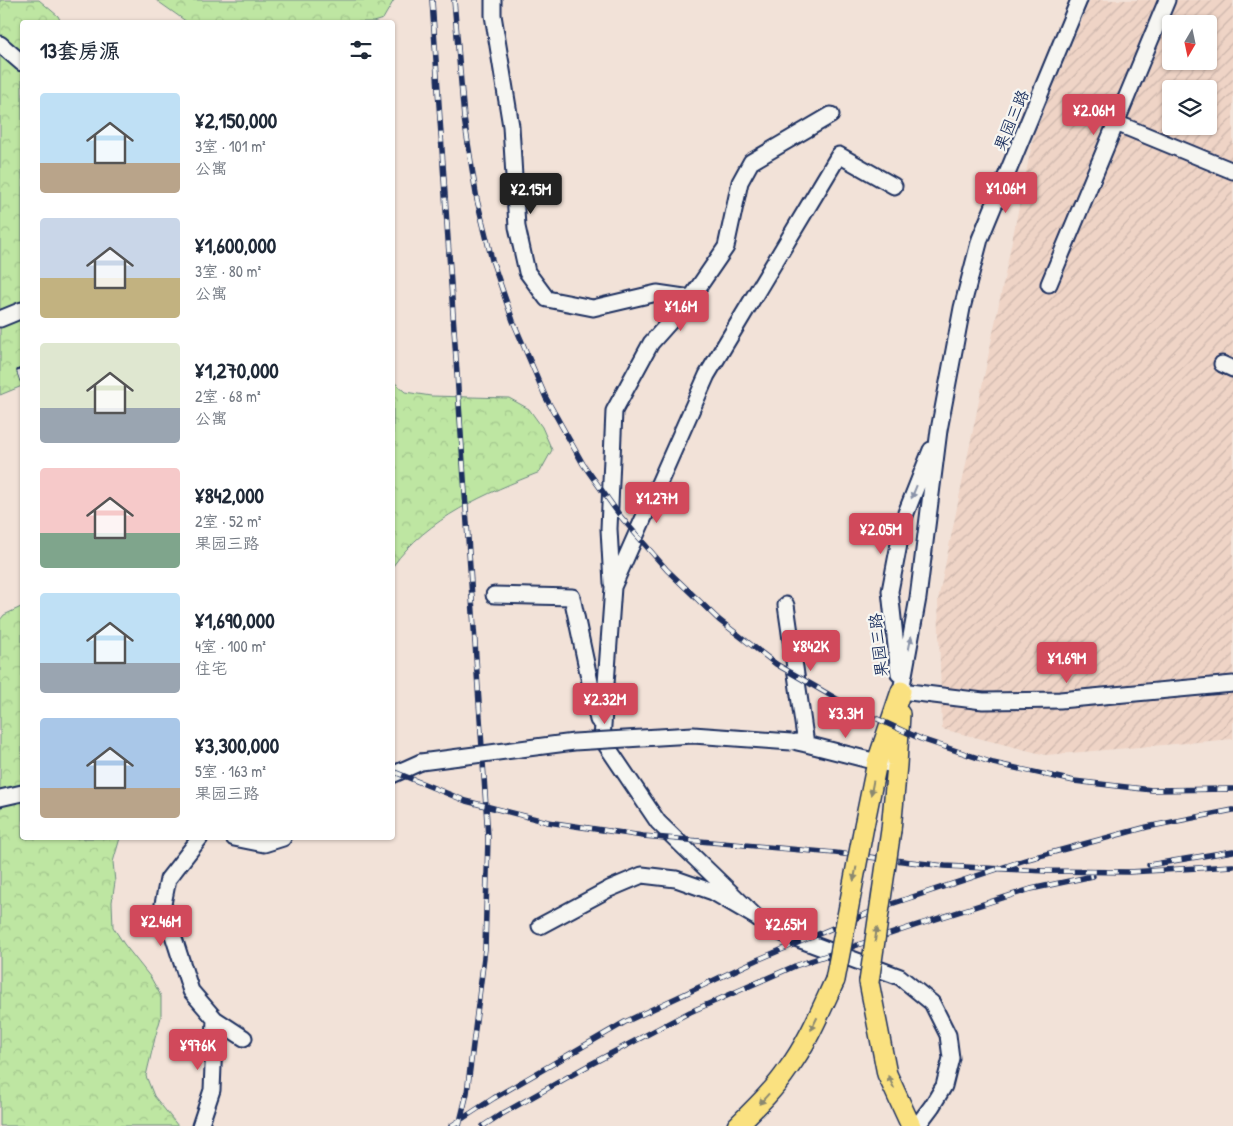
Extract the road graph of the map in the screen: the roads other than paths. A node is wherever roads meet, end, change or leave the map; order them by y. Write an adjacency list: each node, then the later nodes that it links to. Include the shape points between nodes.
1 (492, 0): 11 (street, via 511,126 517,227 527,272 547,299 593,308 657,293)
2 (1079, 0): 14 (street, 果园三路, via 980,239 962,308)
3 (1167, 0): 7 (street)
4 (0, 44): 5 (street)
5 (20, 61)
6 (830, 115): 11 (street, via 751,162 740,182 726,247)
7 (1116, 123): 8 (street); 10 (street)
8 (1233, 171)
9 (894, 186): 15 (street, via 839,155 707,375)
10 (1049, 284)
11 (691, 298): 15 (street, via 651,343 614,411 609,529)
12 (20, 311): 13 (street)
13 (0, 319)
14 (939, 430): 19 (street, 果园三路, one-way to 14, via 918,598); 19 (street, 果园三路, one-way to 19, via 904,518 890,592)
15 (613, 587): 20 (street)
16 (494, 595): 20 (street, via 572,596)
17 (786, 605): 21 (street)
18 (1233, 684): 19 (street, via 1050,700 983,701)
19 (901, 691): 22 (main road); 23 (main road)
20 (602, 739): 30 (street, via 658,822)
21 (806, 744): 22 (street); 24 (street, bridge, via 693,735 574,742 421,762)
22 (877, 762): 23 (street); 35 (main road, one-way to 35, bridge, via 835,980 807,1039 788,1069)
23 (897, 765): 36 (main road, one-way to 23, bridge, via 887,1074 869,982)
24 (395, 775)
25 (20, 793): 26 (street)
26 (0, 798)
27 (198, 840): 32 (street, via 168,879 163,904 191,991)
28 (244, 840): 29 (street, via 264,844)
29 (277, 840)
30 (756, 917): 31 (street, via 713,892 676,879 642,875); 37 (street, via 774,930 900,978 932,1003 948,1035 951,1058 944,1086)
31 (540, 926)
32 (215, 1019): 33 (street); 34 (street, via 212,1090)
33 (244, 1038)
34 (200, 1126)
35 (737, 1126)
36 (911, 1126)
37 (917, 1126)

